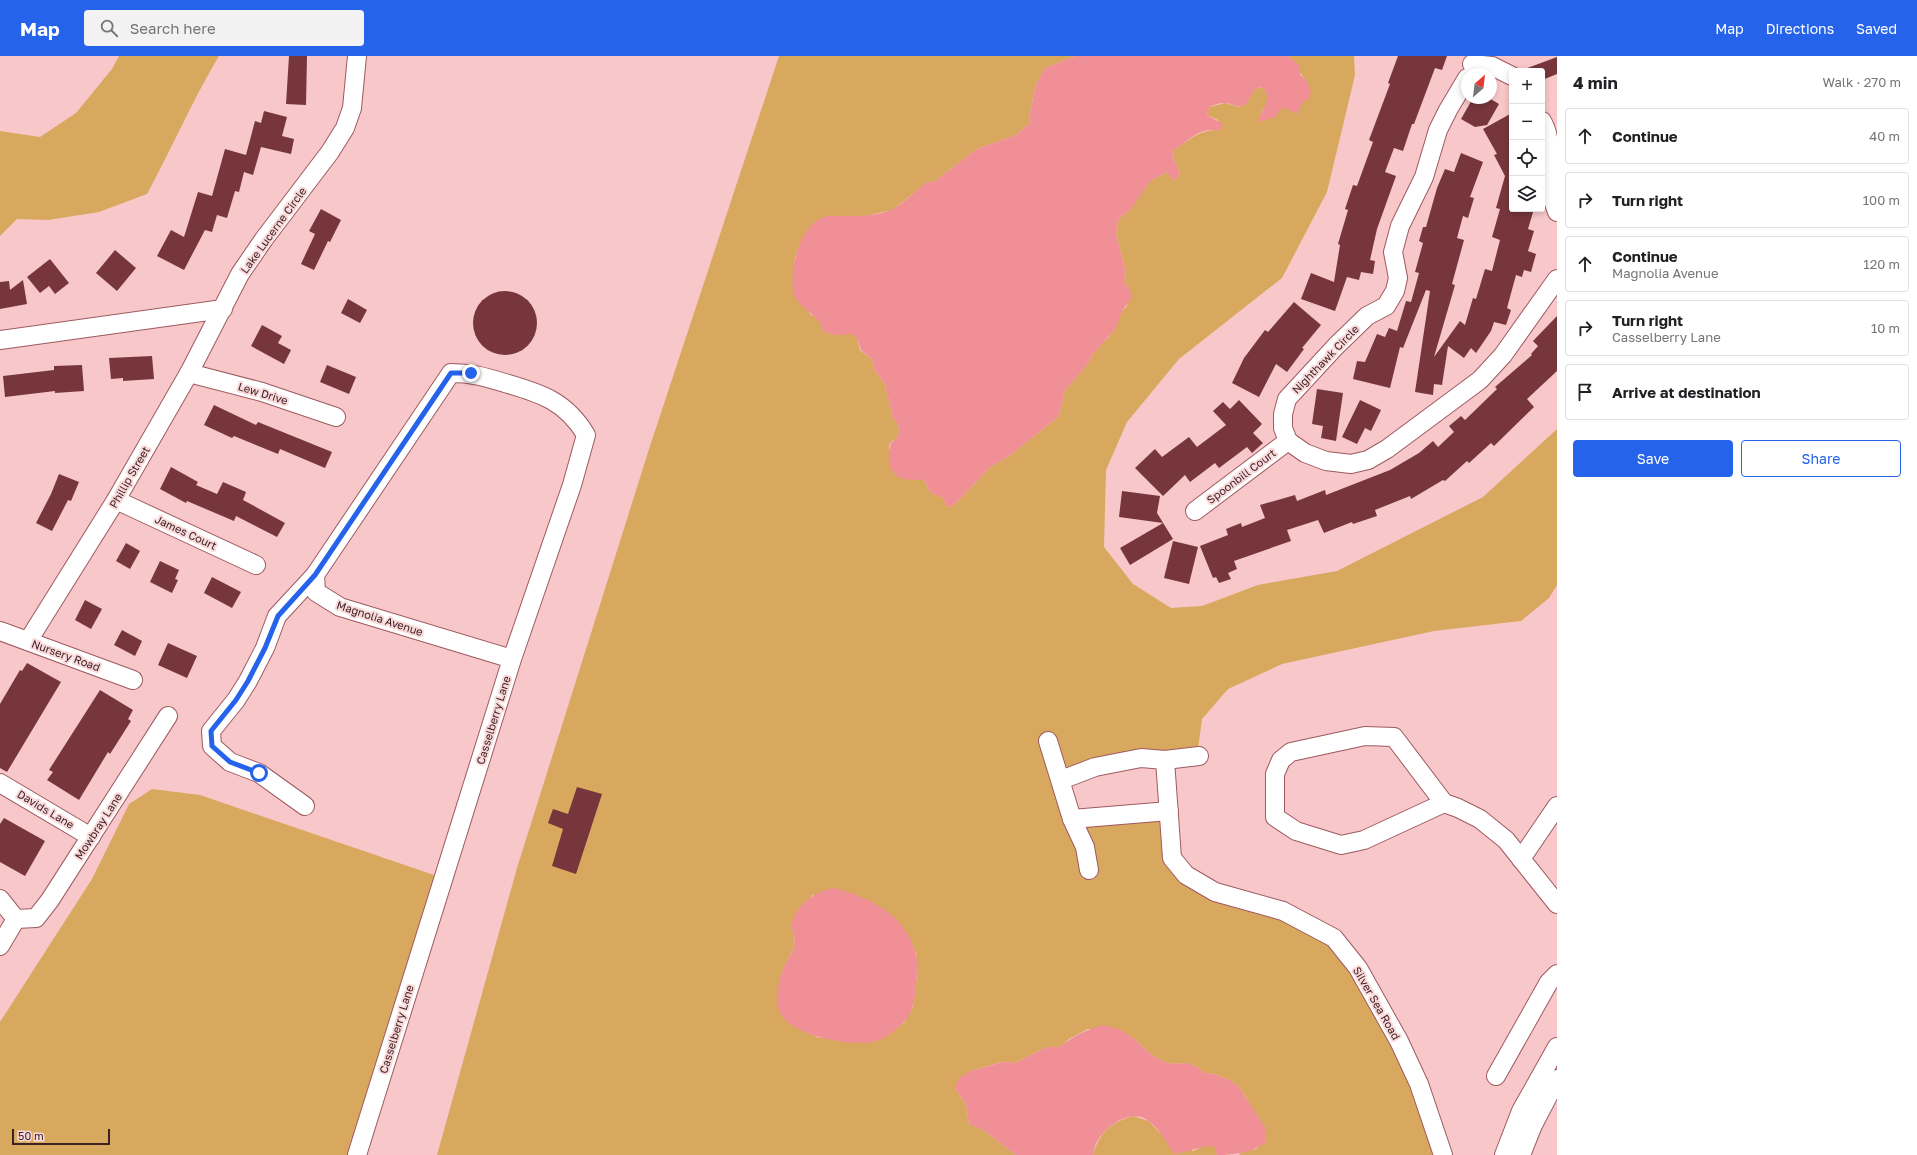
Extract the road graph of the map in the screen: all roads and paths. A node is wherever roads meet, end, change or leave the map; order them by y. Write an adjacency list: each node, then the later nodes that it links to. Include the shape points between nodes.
1 (357, 56): 10 (street, Lake Lucerne Circle, via 352,108 345,128 240,274)
2 (1470, 68): 3 (street)
3 (1496, 68)
4 (1497, 68): 5 (street)
5 (1509, 74)
6 (1461, 85): 14 (street, Nighthawk Circle, via 1438,130 1424,177 1400,226 1393,252 1398,278 1395,291 1386,306 1367,316 1287,399 1283,428)
7 (1545, 126): 8 (street, via 1550,146 1549,184)
8 (1557, 212)
9 (1557, 279): 14 (street, via 1503,356 1480,380 1387,449 1368,460 1351,464 1326,461 1305,453)
10 (223, 308): 11 (street); 12 (street, Phillip Street)
11 (0, 340)
12 (189, 373): 13 (street, Lew Drive, via 262,392); 15 (street, Phillip Street)
13 (336, 417)
14 (1288, 441): 16 (street, Spoonbill Court)
15 (116, 500): 17 (street, James Court); 20 (street, Phillip Street)
16 (1195, 511)
17 (256, 565)
18 (315, 575): 21 (street, Magnolia Avenue, via 316,592 340,607); 21 (street, Casselberry Lane, via 451,373 471,373 539,393 561,405 578,421 586,435 572,484); 30 (street, via 278,616 248,681 211,731 212,746 230,762 259,773)
19 (0, 631): 20 (street, Nursery Road)
20 (28, 641): 22 (street, Nursery Road)
21 (512, 659): 45 (street, Casselberry Lane)
22 (133, 680)
23 (168, 716): 34 (street, Mowbray Lane)
24 (1048, 741): 27 (street)
25 (1199, 756): 26 (street)
26 (1165, 760): 27 (street, via 1141,758 1096,767); 32 (street, Silver Sea Road)
27 (1061, 780): 33 (street)
28 (0, 783): 34 (street, Davids Lane)
29 (1444, 803): 29 (street, via 1394,737 1365,736 1291,752 1281,760 1275,774 1275,817 1296,832 1341,845 1364,840); 35 (street, via 1480,819 1506,840)
30 (304, 806)
31 (1557, 806): 35 (street)
32 (1169, 811): 33 (street); 46 (street, Silver Sea Road, via 1172,858 1186,875 1215,892 1283,911 1334,938 1358,968 1419,1084)
33 (1072, 818): 36 (street, via 1085,847)
34 (91, 837): 39 (street, Mowbray Lane, via 36,918)
35 (1521, 859): 38 (street)
36 (1089, 870)
37 (0, 899): 39 (street)
38 (1557, 904)
39 (16, 919): 40 (street)
40 (0, 946)
41 (1557, 974): 43 (street, via 1549,982)
42 (1557, 1047): 44 (street)
43 (1496, 1076)
44 (1550, 1088): 47 (street, via 1521,1111); 48 (street)
45 (357, 1155)
46 (1443, 1155)
47 (1504, 1155)
48 (1521, 1155)

